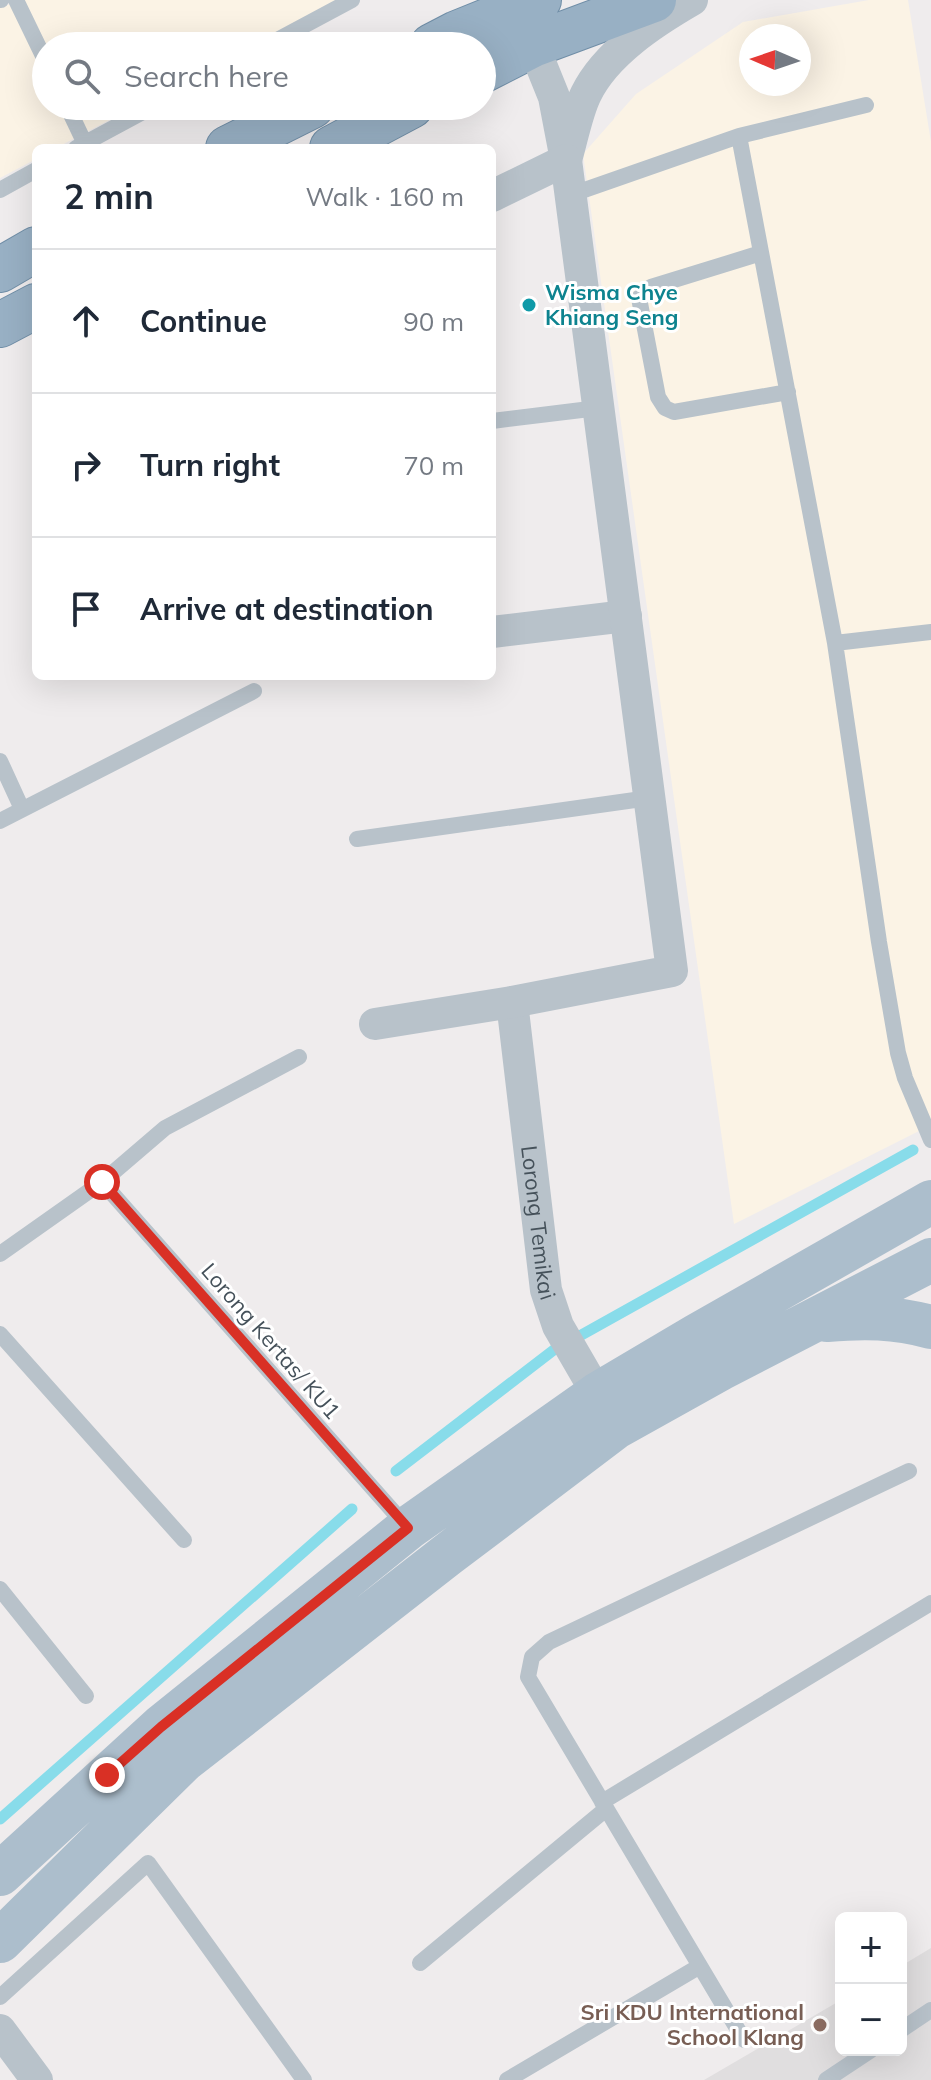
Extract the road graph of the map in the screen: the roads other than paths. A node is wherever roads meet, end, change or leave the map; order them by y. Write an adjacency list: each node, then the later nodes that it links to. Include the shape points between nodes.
1 (16, 0): 8 (lane)
2 (352, 0): 6 (lane)
3 (539, 0): 7 (highway)
4 (654, 0): 9 (highway)
5 (692, 0): 21 (street, via 654,23 607,64 586,94)
6 (292, 32)
7 (459, 32)
8 (32, 33)
9 (533, 45): 10 (highway); 21 (street, via 554,97)
10 (496, 64)
11 (866, 105): 16 (lane)
12 (73, 120): 17 (lane)
13 (129, 120): 18 (lane)
14 (284, 120): 19 (highway)
15 (385, 120): 20 (highway)
16 (739, 136): 25 (lane); 27 (lane)
17 (82, 144)
18 (87, 144)
19 (236, 144)
20 (340, 144)
21 (566, 160): 24 (street); 25 (street)
22 (32, 172): 23 (lane)
23 (0, 190)
24 (496, 194)
25 (570, 195): 32 (street)
26 (32, 251): 28 (highway)
27 (761, 253): 31 (lane); 31 (lane, via 651,287 639,298 655,383 665,408 674,412)
28 (0, 270)
29 (32, 308): 30 (highway)
30 (0, 325)
31 (788, 392): 37 (lane)
32 (598, 408): 33 (lane); 34 (street)
33 (496, 421)
34 (626, 616): 35 (street); 40 (street)
35 (496, 632)
36 (931, 632): 37 (lane)
37 (835, 643): 47 (lane, via 898,1053)
38 (254, 691): 41 (lane)
39 (0, 761): 41 (lane)
40 (649, 798): 43 (lane); 44 (street, via 672,971)
41 (22, 809): 42 (lane)
42 (0, 821)
43 (357, 839)
44 (512, 1002): 45 (street); 55 (street, Lorong Temikai, via 546,1290 558,1326)
45 (375, 1024)
46 (299, 1057): 48 (lane, via 165,1128)
47 (931, 1140)
48 (102, 1182): 50 (lane); 57 (lane, Lorong Kertas/ KU1)
49 (931, 1202): 55 (main road, via 696,1336)
50 (0, 1254)
51 (931, 1260): 52 (main road)
52 (813, 1321): 53 (main road, via 865,1317); 55 (main road, via 720,1369)
53 (931, 1327)
54 (0, 1334): 58 (lane)
55 (607, 1411): 57 (main road); 64 (main road, via 447,1555 183,1761)
56 (909, 1471): 62 (lane, via 549,1642 532,1657 528,1677)
57 (408, 1528): 63 (main road, via 161,1727)
58 (184, 1540)
59 (0, 1589): 61 (lane)
60 (931, 1603): 62 (lane)
61 (86, 1696)
62 (604, 1805): 65 (lane); 66 (lane)
63 (0, 1874)
64 (0, 1941)
65 (420, 1963)
66 (700, 1966): 71 (lane); 75 (lane)
67 (0, 1997): 74 (lane, via 148,1863)
68 (931, 2010): 69 (lane)
69 (907, 2026)
70 (0, 2030): 73 (street)
71 (744, 2040)
72 (862, 2056): 76 (lane)
73 (37, 2080)
74 (304, 2080)
75 (507, 2080)
76 (826, 2080)

